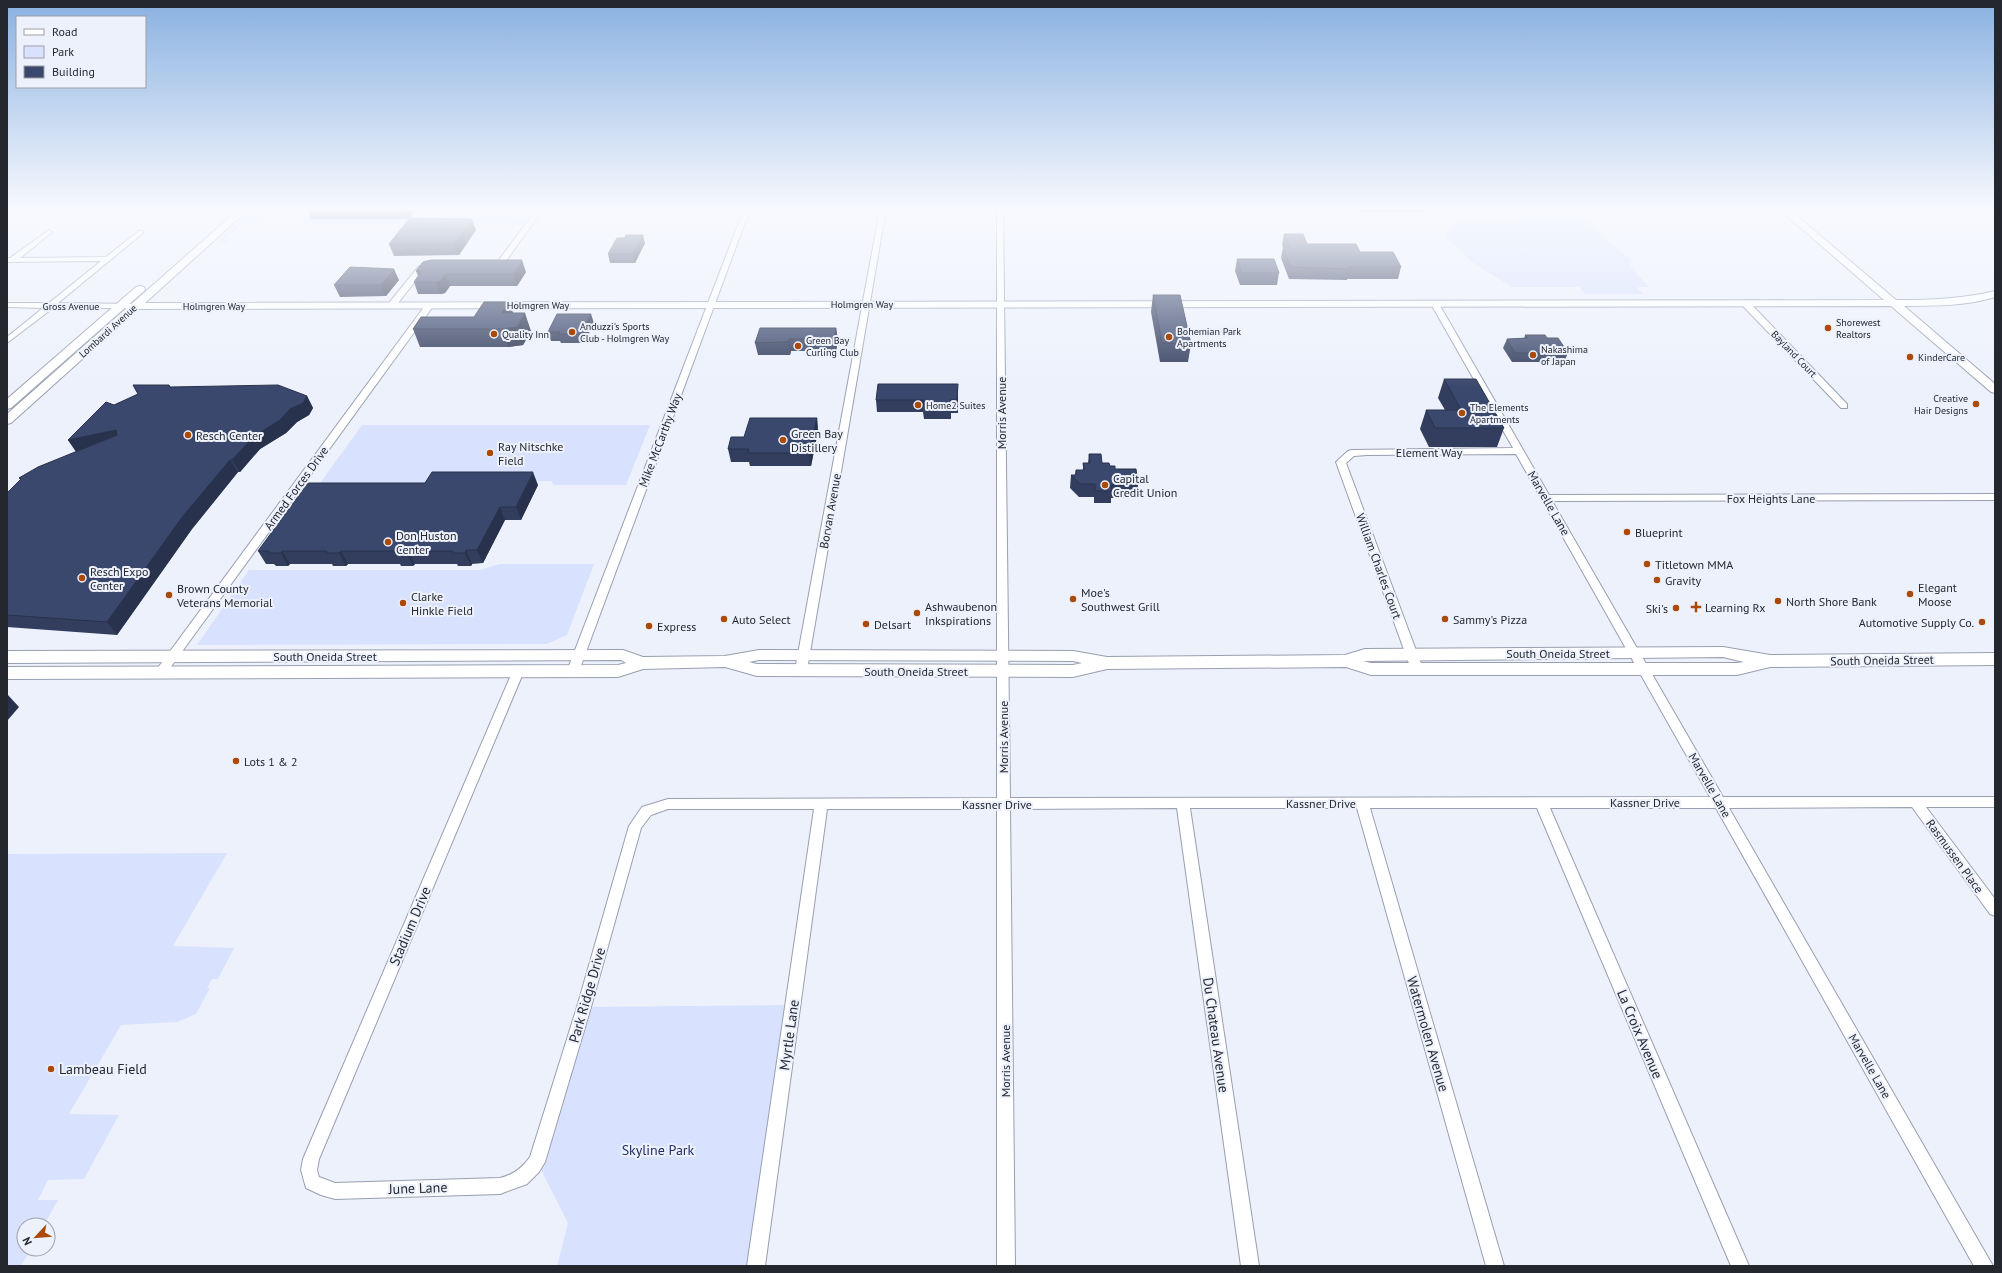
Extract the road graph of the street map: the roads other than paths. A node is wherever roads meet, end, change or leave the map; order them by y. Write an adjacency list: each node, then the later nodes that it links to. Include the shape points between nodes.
1 (96, 268): 17 (street)
2 (163, 268): 20 (street, Lombardi Avenue)
3 (178, 268): 21 (street, Lombardi Avenue)
4 (422, 268): 18 (street)
5 (724, 268): 12 (street, Mike McCarthy Way)
6 (872, 268): 13 (street, Borvan Avenue)
7 (1001, 268): 14 (street, Morris Avenue)
8 (1854, 268): 11 (street)
9 (1995, 294): 11 (street, Holmgren Way, via 1978,299)
10 (1744, 303): 11 (street, Holmgren Way); 15 (street, Holmgren Way); 25 (street, Bayland Court)
11 (1894, 303): 23 (street)
12 (711, 304): 13 (street, Holmgren Way); 19 (street, Holmgren Way); 34 (street, Mike McCarthy Way)
13 (866, 304): 14 (street, Holmgren Way); 32 (street, Borvan Avenue)
14 (1001, 304): 15 (street, Holmgren Way); 35 (street, Morris Avenue)
15 (1435, 304): 27 (street, Marvelle Lane)
16 (7, 305): 17 (street, Gross Avenue)
17 (51, 305): 20 (street, Gross Avenue); 22 (street)
18 (392, 305): 19 (street, Holmgren Way); 21 (street, Holmgren Way)
19 (430, 305): 37 (street, Armed Forces Drive)
20 (120, 306): 21 (street, Gross Avenue); 24 (street, Lombardi Avenue)
21 (136, 306): 26 (street, Lombardi Avenue)
22 (7, 341)
23 (1995, 390)
24 (7, 405)
25 (1844, 406)
26 (7, 420)
27 (1520, 451): 28 (street, Element Way, via 1367,452 1351,453); 30 (street, Marvelle Lane)
28 (1341, 462): 33 (street, William Charles Court)
29 (1995, 497): 30 (street, Fox Heights Lane)
30 (1546, 498): 31 (street, Marvelle Lane)
31 (1634, 653): 33 (street, South Oneida Street); 40 (street, South Oneida Street, via 1723,652); 45 (street, Marvelle Lane)
32 (805, 654): 35 (street, South Oneida Street); 41 (street, South Oneida Street, via 759,655); 46 (street, Borvan Avenue)
33 (1412, 654): 39 (street, South Oneida Street, via 1365,654); 44 (street, William Charles Court)
34 (579, 655): 37 (street, South Oneida Street); 42 (street, South Oneida Street, via 622,655); 48 (street, Mike McCarthy Way)
35 (1003, 655): 43 (street, South Oneida Street, via 1073,656); 49 (street, Morris Avenue)
36 (7, 657): 37 (street, South Oneida Street)
37 (172, 657): 50 (street, Armed Forces Drive)
38 (1995, 659): 40 (street, South Oneida Street)
39 (1346, 661): 43 (street, South Oneida Street); 44 (street, South Oneida Street, via 1371,669)
40 (1770, 661): 45 (street, South Oneida Street, via 1737,669)
41 (725, 662): 42 (street, South Oneida Street); 46 (street, South Oneida Street, via 757,670)
42 (642, 663): 48 (street, South Oneida Street, via 618,671)
43 (1107, 663): 49 (street, South Oneida Street, via 1073,671)
44 (1418, 669): 45 (street, South Oneida Street)
45 (1644, 669): 53 (street, Marvelle Lane)
46 (801, 670): 49 (street, South Oneida Street)
47 (518, 671): 48 (street, South Oneida Street); 50 (street, South Oneida Street); 63 (street, Stadium Drive, via 311,1158 309,1170)
48 (573, 671)
49 (1003, 671): 59 (street, Morris Avenue)
50 (161, 672): 51 (street, South Oneida Street)
51 (7, 673)
52 (1541, 802): 53 (street, Kassner Drive); 57 (street, Kassner Drive); 68 (street, La Croix Avenue)
53 (1720, 802): 54 (street, Kassner Drive); 69 (street, Marvelle Lane)
54 (1915, 802): 55 (street, Kassner Drive); 61 (street, Rasmussen Place)
55 (1995, 802)
56 (1183, 803): 57 (street, Kassner Drive); 59 (street, Kassner Drive); 66 (street, Du Chateau Avenue)
57 (1362, 803): 67 (street, Watermolen Avenue)
58 (821, 804): 59 (street, Kassner Drive); 60 (street, Kassner Drive, via 668,804); 64 (street, Myrtle Lane)
59 (1004, 804): 65 (street, Morris Avenue)
60 (647, 811): 62 (street, Park Ridge Drive, via 635,826 537,1162)
61 (1995, 910)
62 (524, 1177): 63 (street, June Lane, via 500,1186 335,1191)
63 (312, 1182)
64 (756, 1266)
65 (1006, 1266)
66 (1250, 1266)
67 (1495, 1266)
68 (1740, 1266)
69 (1984, 1266)

